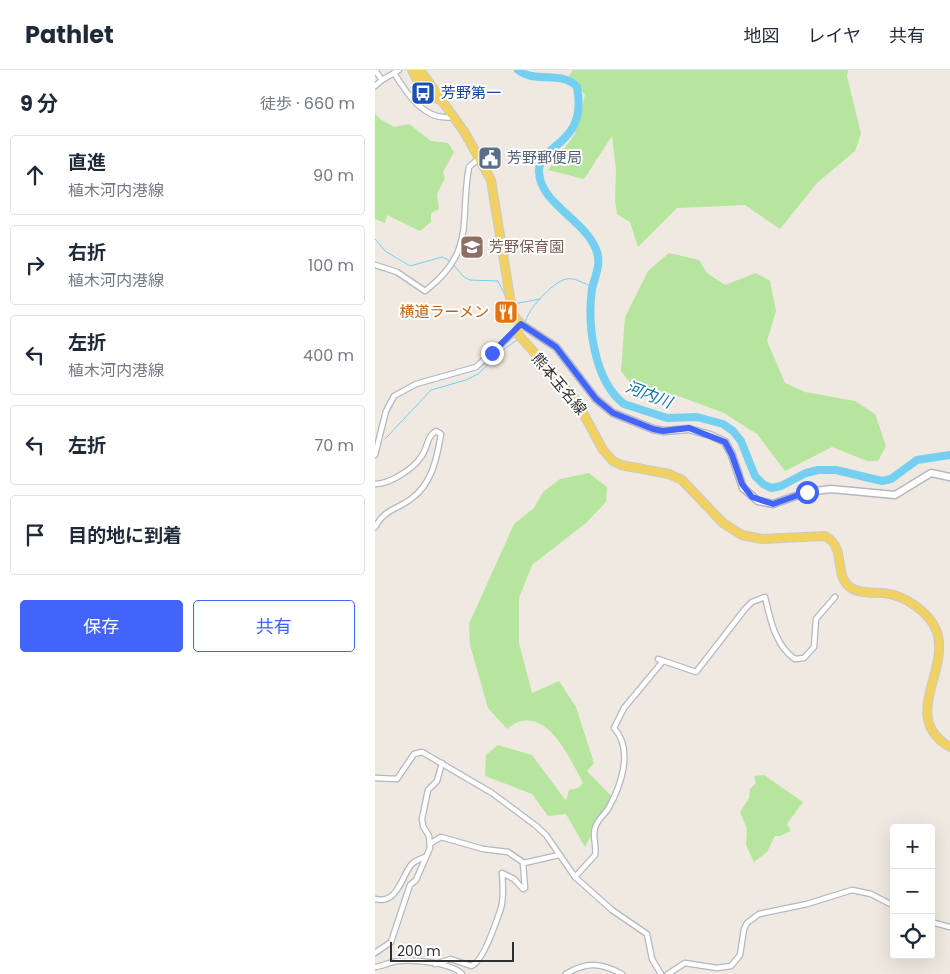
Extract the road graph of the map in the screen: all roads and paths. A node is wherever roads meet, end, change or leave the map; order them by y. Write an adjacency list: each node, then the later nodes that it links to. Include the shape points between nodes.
1 (375, 70): 5 (street)
2 (412, 70): 7 (main road, 熊本玉名線, via 425,90)
3 (420, 70): 7 (main road, 熊本玉名線)
4 (396, 72): 5 (street); 8 (street, via 417,106 433,115)
5 (382, 80): 6 (street)
6 (375, 86)
7 (442, 101): 8 (main road, 熊本玉名線)
8 (453, 116): 9 (main road, 熊本玉名線)
9 (479, 157): 10 (street, via 469,167 463,237 453,262 425,291 397,272); 11 (main road, 熊本玉名線, via 494,193 512,310)
10 (375, 265)
11 (519, 327): 12 (street, via 475,367 415,384 394,396 386,411); 13 (main road, via 561,351 596,399 613,413 653,429 689,428 725,442 743,488 758,501 773,504 807,492 831,489 895,494 927,475 937,473); 19 (main road, 熊本玉名線, via 521,339 576,400 603,450 613,461 669,474 681,480 723,522 742,535 762,539 825,536 837,547 841,572 848,586 865,592 899,596 927,616 937,632 939,649 927,708 931,728)
12 (375, 455)
13 (950, 477)
14 (375, 484): 15 (street, via 409,469 422,456 429,437 437,431 441,434 436,463 418,493 384,513)
15 (375, 527)
16 (835, 597): 18 (street, via 816,619 814,647 804,658 791,657 780,643 765,596 745,609 696,672)
17 (658, 658): 18 (street)
18 (663, 661): 26 (street, via 624,708 614,728 621,738 625,754 619,788 595,825 595,855)
19 (950, 747)
20 (442, 763): 21 (street, via 419,751 397,779); 22 (street, via 437,781 428,790 422,819); 23 (street, via 492,793 535,825)
21 (375, 778)
22 (431, 843): 24 (street); 25 (street, via 441,837 483,850 508,852)
23 (559, 855): 25 (street); 26 (street)
24 (425, 856): 27 (street, via 410,866 395,893 385,900); 31 (street, via 416,880 410,885 391,942)
25 (523, 863): 32 (street, via 523,889 503,873 501,908 477,963 471,966 451,959)
26 (575, 877): 37 (street, via 611,910 647,934 652,959)
27 (375, 899)
28 (890, 904): 38 (street, via 871,894 852,890 759,914 747,923 739,955 731,966 717,968 685,963)
29 (935, 923): 30 (street)
30 (950, 928)
31 (375, 953)
32 (435, 964): 33 (street, via 404,960); 34 (street, via 452,966)
33 (375, 967)
34 (462, 974)
35 (566, 974): 36 (street, via 581,966 595,964 608,966)
36 (622, 974)
37 (661, 974)
38 (668, 974)

